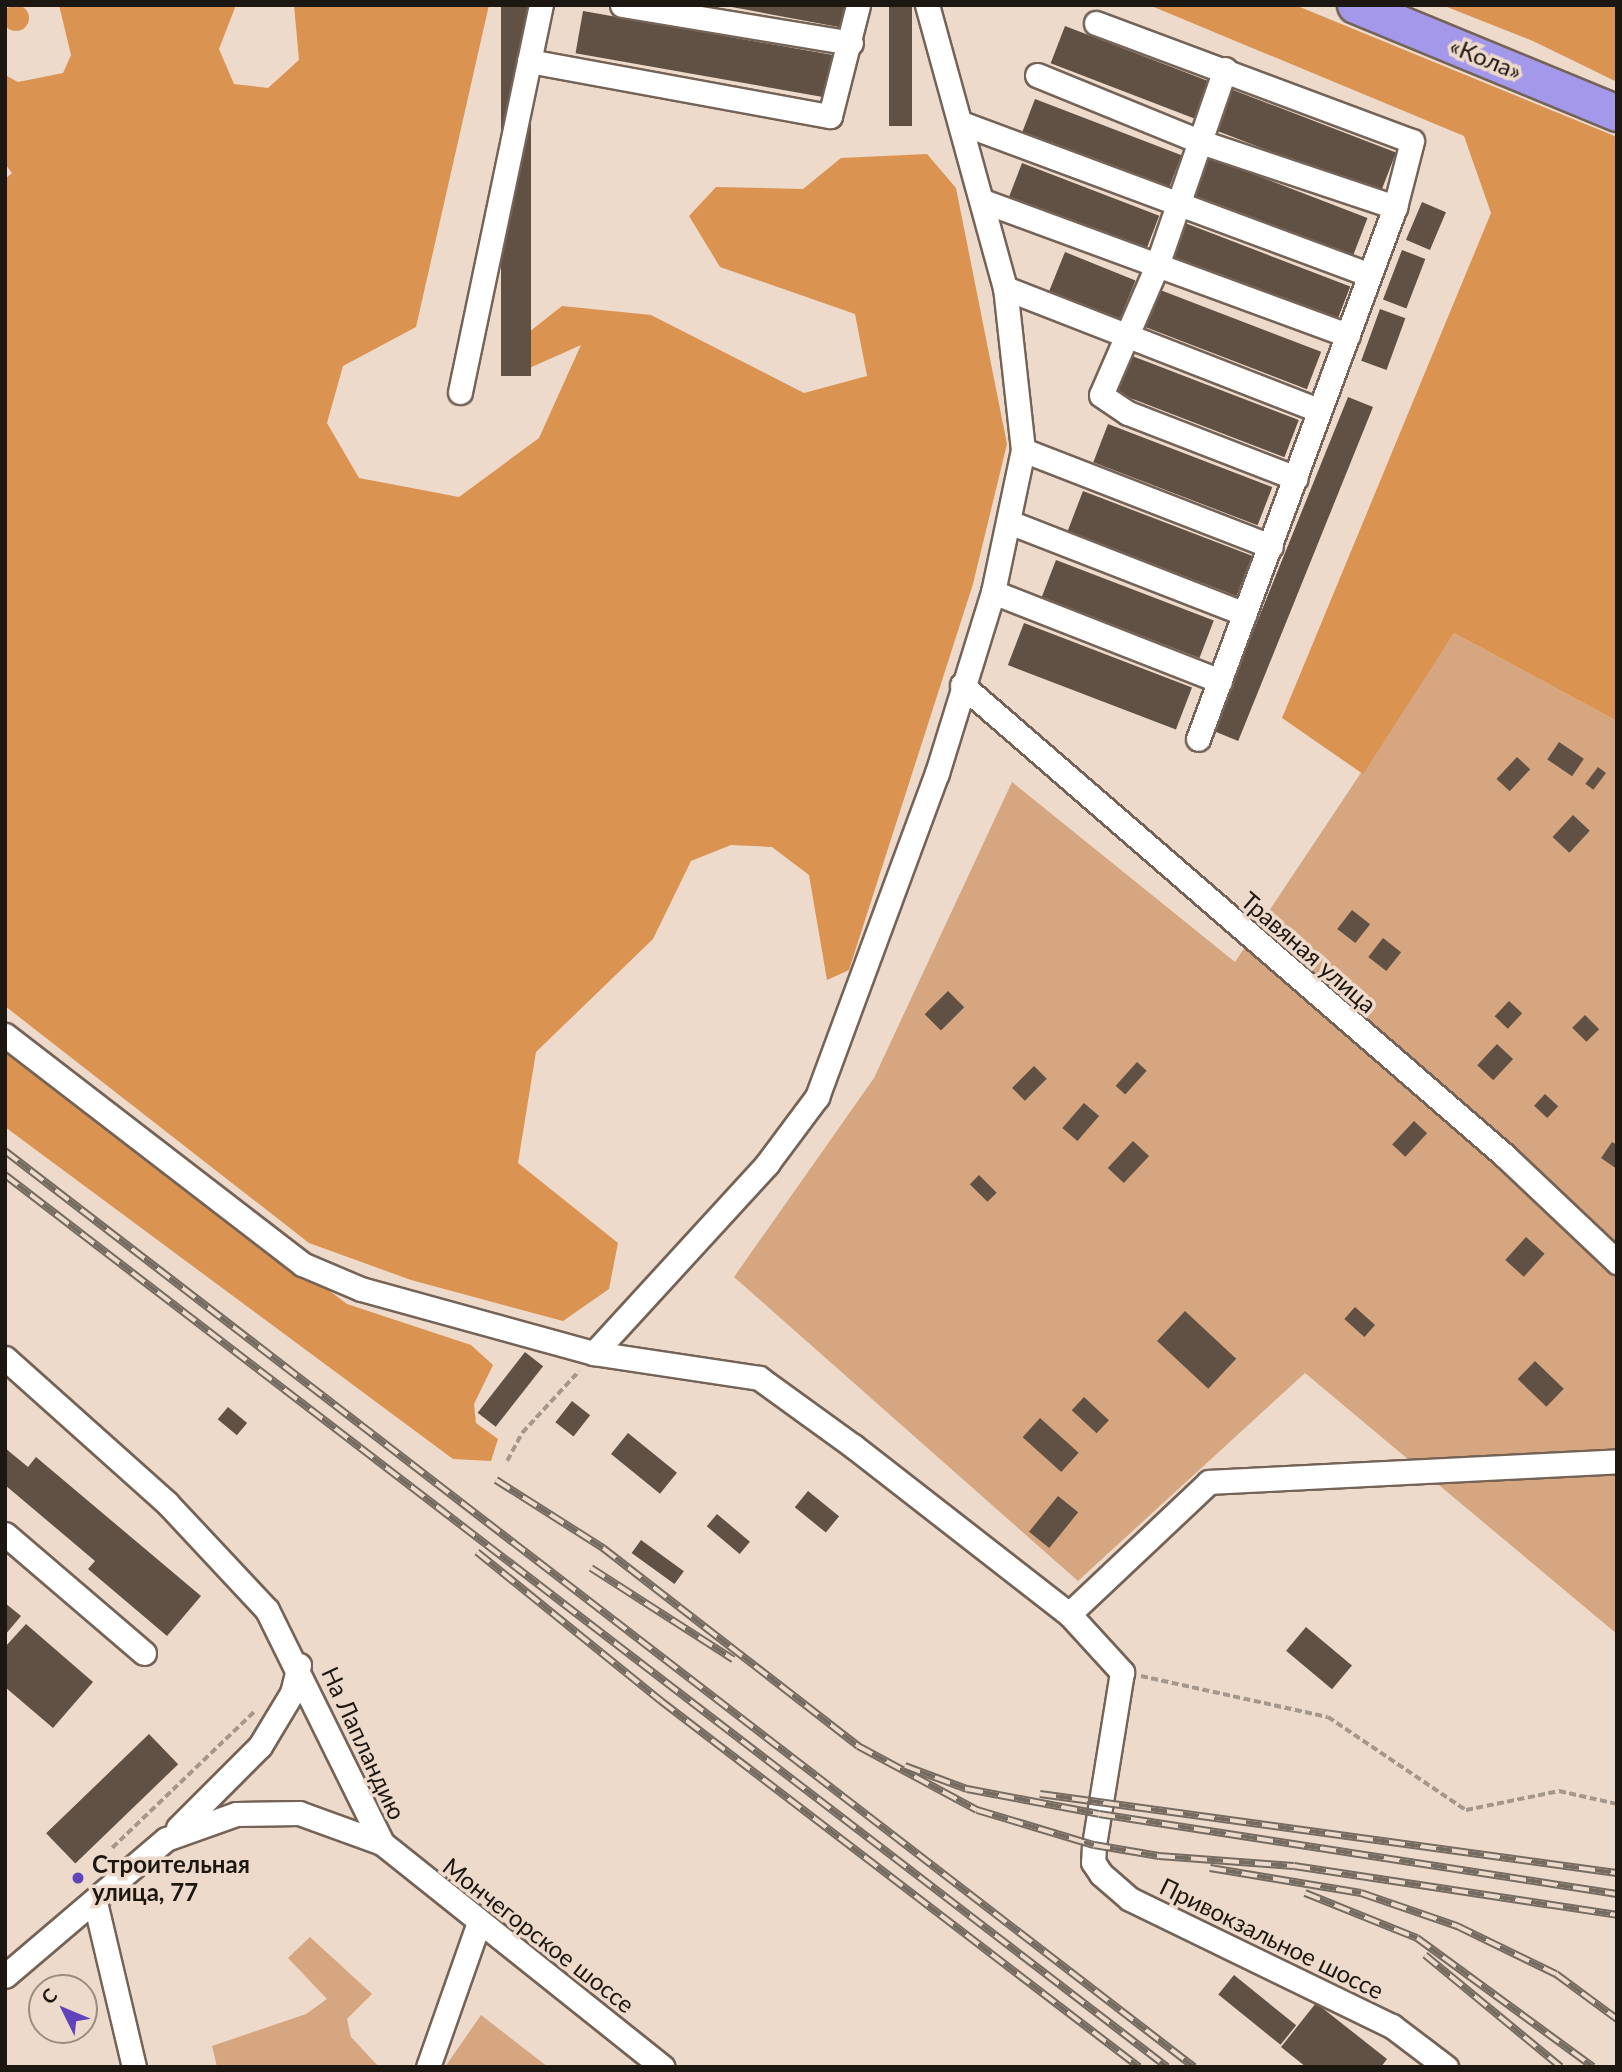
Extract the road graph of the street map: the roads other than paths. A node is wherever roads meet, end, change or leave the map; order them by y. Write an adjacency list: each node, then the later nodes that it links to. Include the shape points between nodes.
1 (541, 5): 8 (street)
2 (622, 5): 7 (street)
3 (858, 5): 7 (street)
4 (927, 5): 12 (street)
5 (1354, 5): 11 (highway, «Кола»)
6 (1096, 23): 9 (street)
7 (851, 43): 8 (street, via 830,116)
8 (530, 61): 22 (street)
9 (1225, 69): 13 (street); 16 (street, via 1412,141)
10 (1037, 75): 13 (street)
11 (1617, 113)
12 (964, 124): 14 (street); 15 (street)
13 (1201, 142): 15 (street); 16 (street)
14 (983, 201): 17 (street); 19 (street)
15 (1178, 205): 17 (street); 18 (street)
16 (1395, 207): 18 (street)
17 (1156, 268): 20 (street); 21 (street)
18 (1369, 275): 20 (street)
19 (1005, 288): 21 (street); 24 (street)
20 (1348, 335): 23 (street)
21 (1124, 337): 23 (street); 25 (street, via 1101,395 1128,413)
22 (460, 393)
23 (1316, 410): 25 (street)
24 (1023, 450): 26 (street); 27 (street)
25 (1296, 478): 27 (street)
26 (1009, 522): 28 (street); 29 (street)
27 (1270, 546): 29 (street)
28 (992, 592): 30 (street); 31 (street)
29 (1245, 614): 30 (street)
30 (1220, 681): 32 (street)
31 (962, 685): 34 (street, Травяная улица, via 1504,1155); 35 (street, via 937,774 817,1097 767,1164)
32 (1198, 739)
33 (5, 1035): 35 (street, via 302,1264 361,1289)
34 (1617, 1262)
35 (594, 1353): 39 (street, via 759,1378)
36 (5, 1358): 41 (street, На Лапландию, via 167,1503 267,1609)
37 (1617, 1461): 39 (street, via 1209,1482)
38 (5, 1534): 40 (street)
39 (1069, 1614): 50 (street, Привокзальное шоссе, via 1122,1672 1094,1845 1093,1862 1101,1874 1130,1899 1392,2026)
40 (144, 1653)
41 (299, 1665): 42 (street, via 292,1693 260,1746); 43 (street, На Лапландию)
42 (166, 1839): 43 (street, via 203,1823 271,1810 328,1820); 44 (street)
43 (382, 1843): 45 (street, Мончегорское шоссе)
44 (95, 1902): 46 (street); 47 (street)
45 (479, 1923): 48 (street); 49 (street, Мончегорское шоссе)
46 (5, 1976)
47 (134, 2067)
48 (428, 2067)
49 (663, 2067)
50 (1446, 2067)

